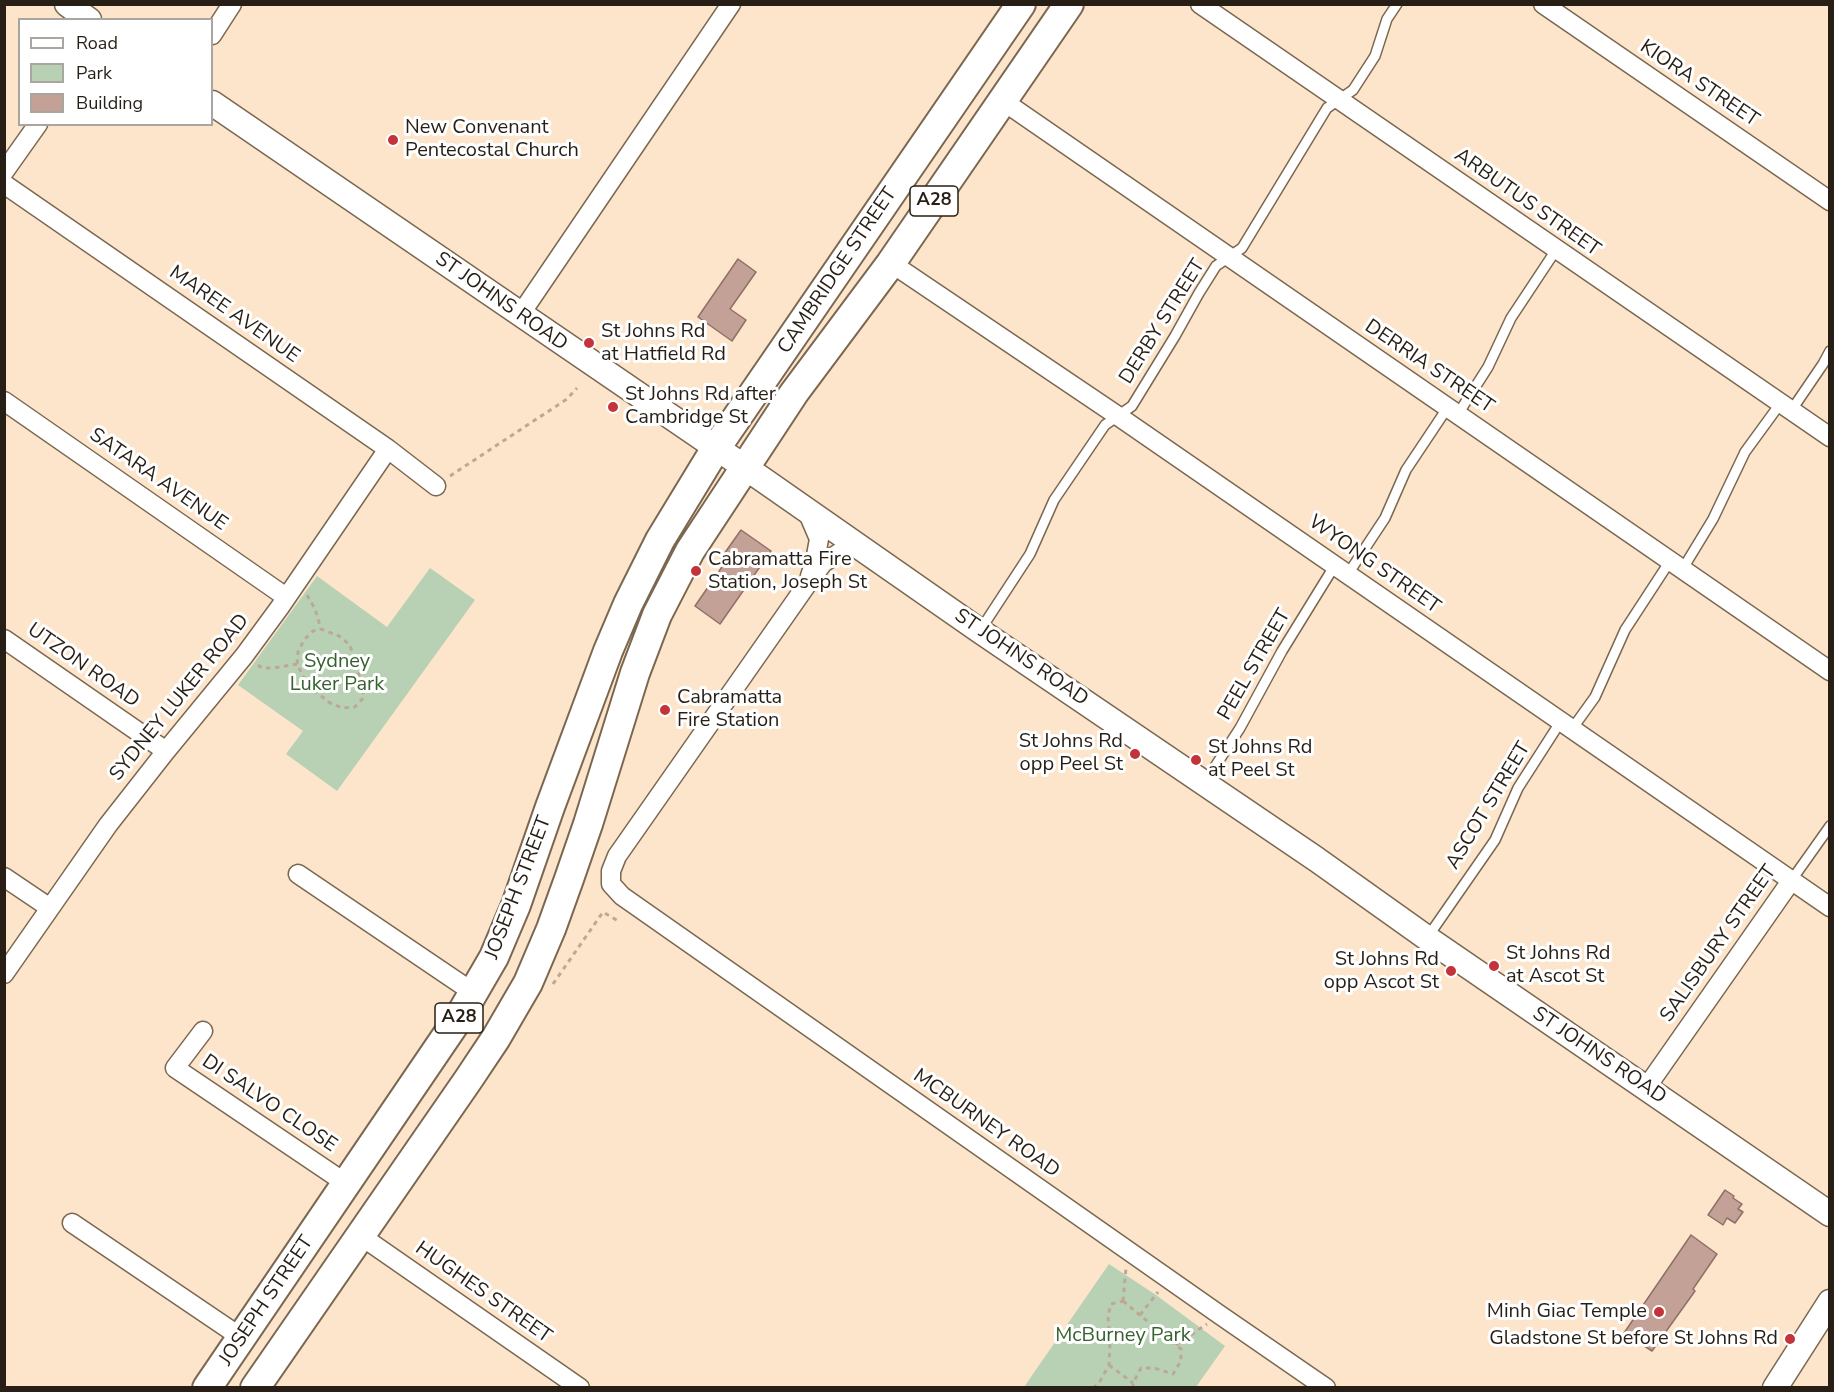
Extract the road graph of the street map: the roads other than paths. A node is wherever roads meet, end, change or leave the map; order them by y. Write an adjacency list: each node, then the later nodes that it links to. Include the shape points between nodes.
1 (67, 4): 9 (main road)
2 (232, 4): 10 (street)
3 (731, 4): 21 (street)
4 (1022, 4): 28 (highway, CAMBRIDGE STREET / A28)
5 (1069, 4): 12 (highway, CAMBRIDGE STREET / A28)
6 (1200, 4): 11 (street, ARBUTUS STREET)
7 (1397, 4): 11 (lane, DERBY STREET, via 1387,19 1375,56 1353,90)
8 (1543, 4): 17 (street, KIORA STREET)
9 (86, 18)
10 (213, 33)
11 (1338, 100): 18 (street, ARBUTUS STREET); 19 (lane, DERBY STREET, via 1327,108 1242,248)
12 (1003, 101): 19 (street, DERRIA STREET); 20 (highway, CAMBRIDGE STREET / A28)
13 (213, 104): 21 (main road, ST JOHNS ROAD)
14 (37, 126): 15 (street)
15 (4, 172)
16 (4, 184): 29 (street, MAREE AVENUE)
17 (1830, 201)
18 (1556, 250): 24 (street, ARBUTUS STREET); 25 (lane, PEEL STREET, via 1511,318 1488,367)
19 (1228, 258): 25 (street, DERRIA STREET); 26 (lane, DERBY STREET, via 1216,266 1198,293 1132,406)
20 (891, 263): 26 (street, WYONG STREET); 30 (highway, CAMBRIDGE STREET / A28, via 794,393)
21 (520, 315): 28 (main road, ST JOHNS ROAD)
22 (1830, 351): 24 (lane, ASCOT STREET)
23 (4, 401): 37 (street, SATARA AVENUE)
24 (1786, 407): 27 (street, ARBUTUS STREET); 34 (lane, ASCOT STREET, via 1745,452 1713,519)
25 (1453, 410): 34 (street, DERRIA STREET); 35 (lane, PEEL STREET, via 1406,470 1385,518)
26 (1118, 416): 35 (street, WYONG STREET); 38 (lane, DERBY STREET, via 1105,425 1054,500 1030,554)
27 (1830, 437)
28 (716, 448): 30 (main road, ST JOHNS ROAD); 52 (highway, JOSEPH STREET / A28, via 660,540 628,604 516,905)
29 (388, 449): 31 (street, MAREE AVENUE); 37 (street, SYDNEY LUKER ROAD)
30 (744, 468): 32 (main road, ST JOHNS ROAD); 58 (highway, JOSEPH STREET / A28, via 690,551 657,615 569,879 528,983 490,1047)
31 (435, 486)
32 (807, 511): 33 (main road, ST JOHNS ROAD); 36 (street, via 819,539)
33 (860, 546): 36 (street, via 845,549 823,563); 38 (main road, ST JOHNS ROAD)
34 (1676, 566): 40 (street, DERRIA STREET); 41 (lane, ASCOT STREET, via 1625,630 1595,697)
35 (1341, 570): 41 (street, WYONG STREET); 43 (lane, PEEL STREET, via 1282,651)
36 (808, 583): 64 (street, MCBURNEY ROAD, via 617,856 611,884 622,896)
37 (286, 597): 42 (street, SYDNEY LUKER ROAD, via 244,656)
38 (980, 631): 43 (main road, ST JOHNS ROAD)
39 (4, 639): 42 (street, UTZON ROAD)
40 (1830, 671)
41 (1567, 725): 47 (street, WYONG STREET); 50 (lane, ASCOT STREET, via 1518,788 1495,840)
42 (166, 751): 49 (street, SYDNEY LUKER ROAD)
43 (1205, 782): 50 (main road, ST JOHNS ROAD)
44 (1830, 826): 47 (lane, SALISBURY STREET)
45 (298, 873): 52 (street)
46 (4, 877): 49 (street)
47 (1791, 881): 48 (street, WYONG STREET); 54 (street, SALISBURY STREET)
48 (1830, 907)
49 (50, 908): 51 (street, SYDNEY LUKER ROAD)
50 (1427, 938): 54 (main road, ST JOHNS ROAD)
51 (4, 974)
52 (474, 993): 55 (highway, JOSEPH STREET / A28)
53 (203, 1031): 55 (street, DI SALVO CLOSE, via 175,1068)
54 (1646, 1088): 56 (main road, ST JOHNS ROAD)
55 (346, 1184): 60 (highway, JOSEPH STREET / A28)
56 (1830, 1214)
57 (72, 1223): 60 (street)
58 (361, 1236): 62 (highway, JOSEPH STREET / A28); 63 (street, HUGHES STREET)
59 (1830, 1302): 65 (main road)
60 (242, 1338): 61 (highway, JOSEPH STREET / A28)
61 (207, 1388)
62 (255, 1388)
63 (580, 1388)
64 (1326, 1388)
65 (1775, 1388)

